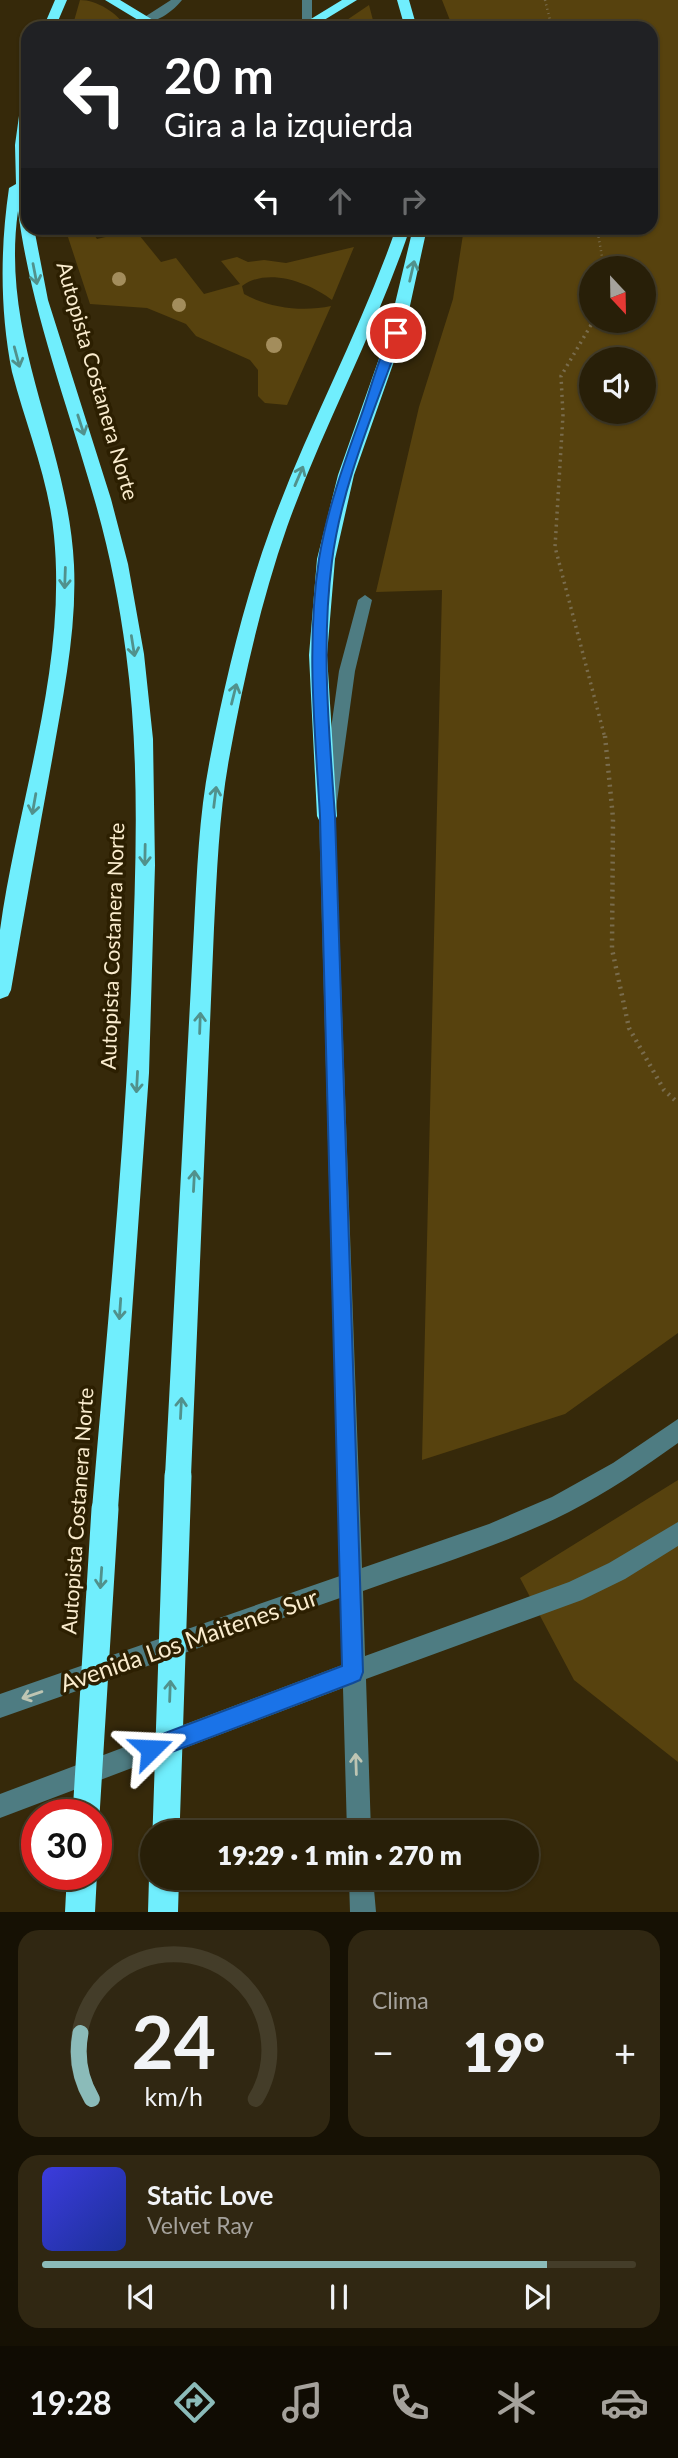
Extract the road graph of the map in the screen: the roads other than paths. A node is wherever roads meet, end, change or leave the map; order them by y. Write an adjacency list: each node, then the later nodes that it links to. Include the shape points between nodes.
1 (61, 0): 7 (highway)
2 (111, 0): 8 (highway)
3 (177, 0): 9 (street)
4 (307, 0): 10 (street)
5 (351, 0): 11 (highway)
6 (403, 0): 12 (highway)
7 (52, 21)
8 (142, 21)
9 (151, 21)
10 (304, 21)
11 (314, 21)
12 (409, 21)
13 (21, 160): 14 (highway, Autopista Costanera Norte)
14 (20, 169): 15 (highway, Autopista Costanera Norte); 21 (highway, one-way to 21, via 9,222 6,308 52,486 65,566 50,715)
15 (21, 175)
16 (30, 235): 27 (highway, Autopista Costanera Norte, one-way to 27, bridge, via 37,285 105,503 143,724 142,991)
17 (403, 235): 29 (highway, one-way to 17, bridge, via 204,928 219,760 278,530)
18 (405, 235): 20 (highway, one-way to 18, via 318,655 326,559 346,475 396,333)
19 (365, 600): 20 (street, via 346,671)
20 (327, 816): 24 (street)
21 (0, 990)
22 (678, 1430): 24 (street, Avenida Los Maitenes Sur, via 621,1471 560,1506)
23 (678, 1533): 25 (street, via 574,1592)
24 (351, 1585): 25 (street); 26 (street, Avenida Los Maitenes Sur, one-way to 26)
25 (353, 1672): 28 (street); 30 (street, one-way to 25)
26 (0, 1706)
27 (87, 1799)
28 (0, 1806)
29 (166, 1820)
30 (359, 1820)
31 (81, 1890): 34 (highway)
32 (164, 1890): 35 (highway)
33 (362, 1890): 36 (street)
34 (80, 1912)
35 (163, 1912)
36 (363, 1912)

